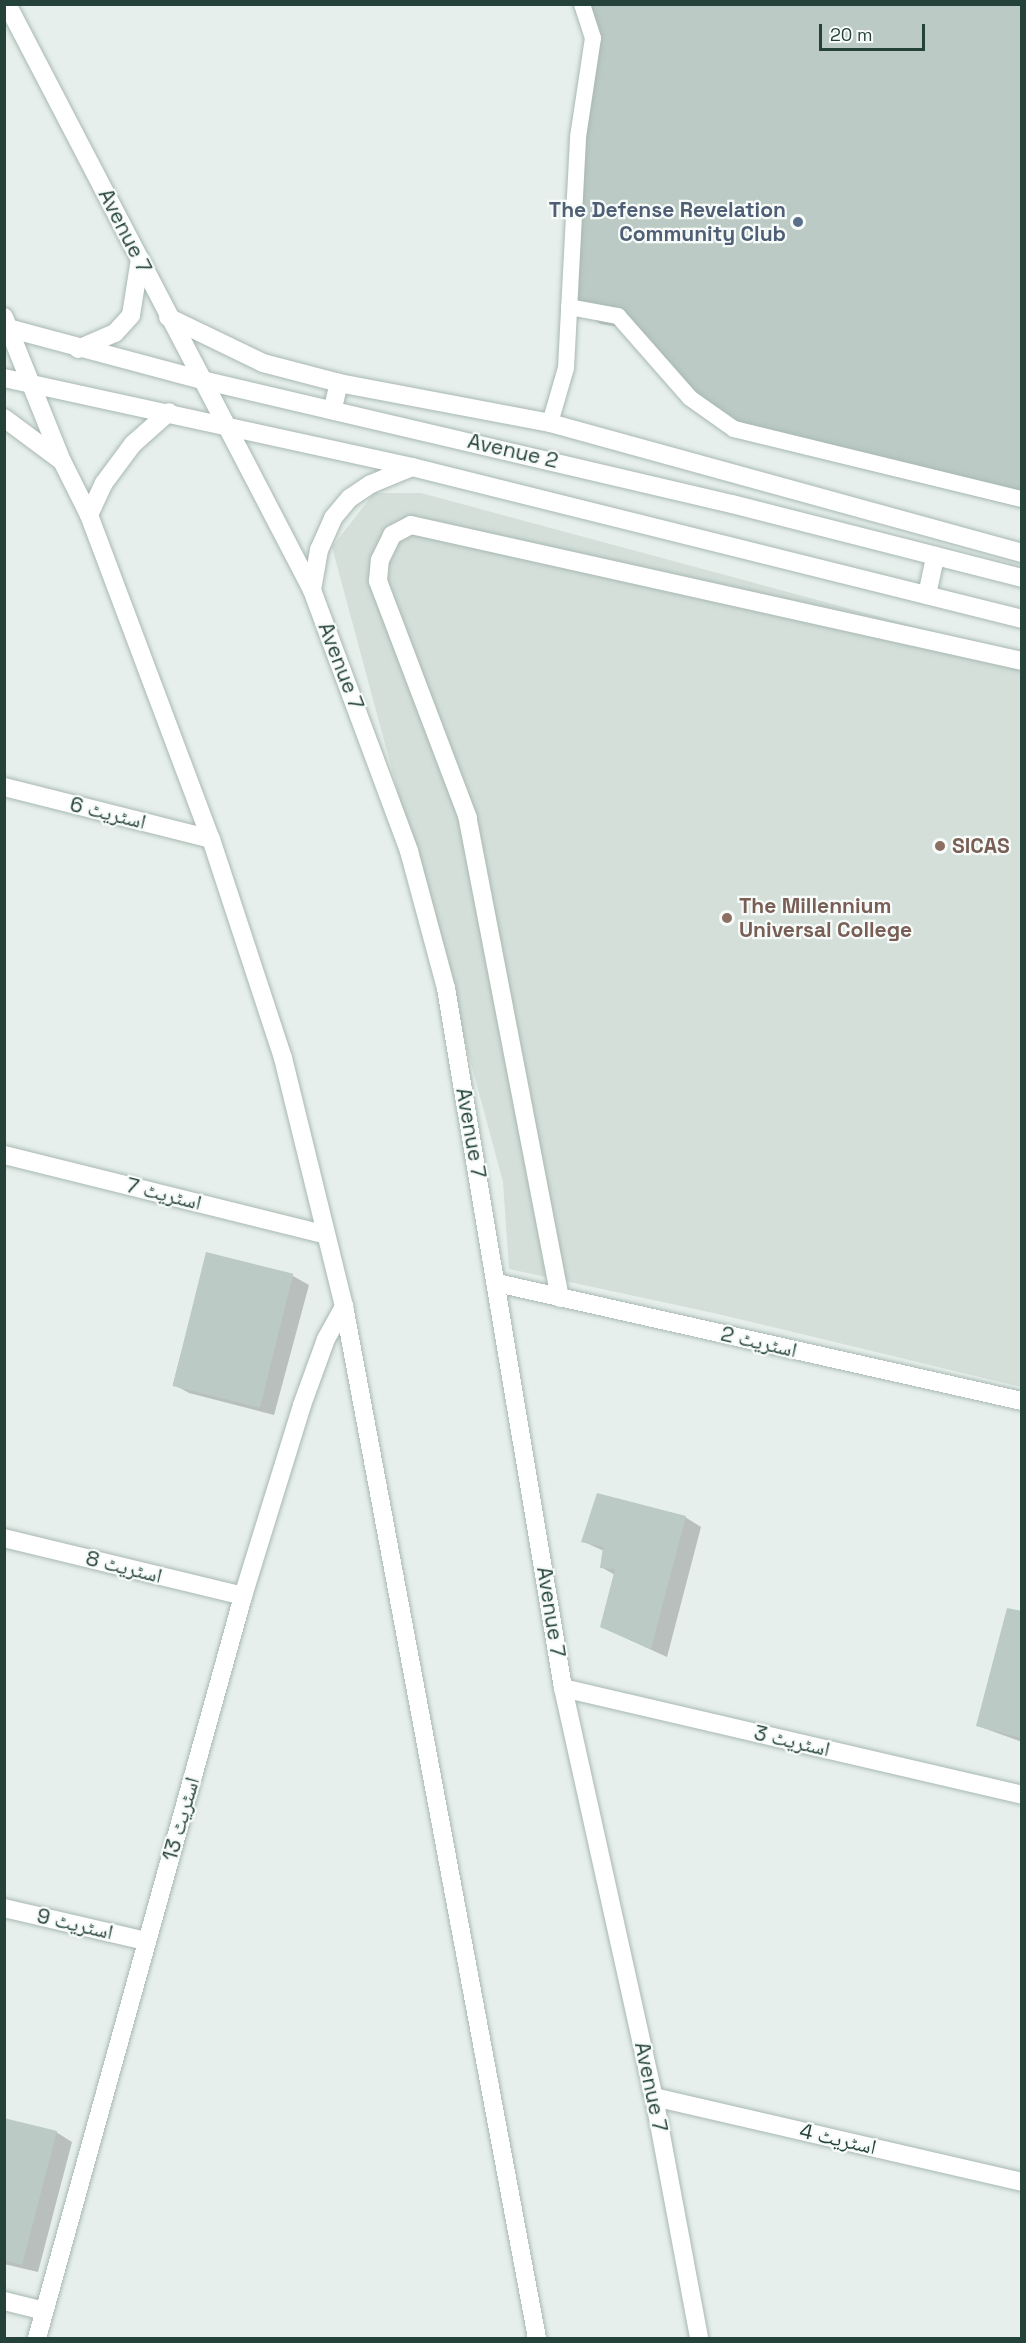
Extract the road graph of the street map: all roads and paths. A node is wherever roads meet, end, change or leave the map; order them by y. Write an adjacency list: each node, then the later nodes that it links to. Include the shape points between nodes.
1 (7, 4): 3 (main road, Avenue 7)
2 (582, 4): 4 (lane, via 592,38 578,137)
3 (141, 260): 5 (main road, Avenue 7); 7 (main road, via 131,315 115,333)
4 (570, 307): 15 (lane, via 566,368); 19 (lane, via 618,316 690,398 734,429)
5 (168, 317): 9 (main road, Avenue 7); 10 (main road, via 263,363)
6 (6, 324): 7 (main road, Avenue 2); 11 (main road)
7 (78, 349): 9 (main road, Avenue 2)
8 (4, 378): 11 (main road, Avenue 2)
9 (202, 380): 12 (main road, Avenue 2); 16 (main road, Avenue 7)
10 (339, 383): 12 (main road); 15 (main road)
11 (30, 384): 13 (main road, Avenue 2); 17 (main road)
12 (333, 408): 22 (main road, Avenue 2)
13 (169, 412): 16 (main road, Avenue 2); 20 (main road, via 133,444 104,483)
14 (4, 418): 17 (main road)
15 (550, 423): 21 (main road)
16 (228, 427): 18 (main road, Avenue 2); 24 (main road, Avenue 7)
17 (62, 461): 20 (main road)
18 (412, 467): 24 (main road, via 370,484 350,498 333,518 319,550); 25 (main road, Avenue 2)
19 (1022, 499)
20 (89, 515): 29 (main road)
21 (1022, 553)
22 (935, 556): 23 (main road, Avenue 2); 25 (main road)
23 (1022, 578)
24 (312, 590): 32 (main road, Avenue 7, via 409,851 446,988)
25 (927, 595): 26 (main road, Avenue 2)
26 (1022, 619)
27 (1022, 661): 33 (main road, via 411,525 392,535 380,560 378,581 468,818)
28 (4, 787): 29 (main road, اسٹریٹ 6)
29 (212, 839): 31 (main road, via 283,1058)
30 (4, 1155): 31 (main road, اسٹریٹ 7)
31 (323, 1234): 34 (main road)
32 (497, 1283): 33 (main road, اسٹریٹ 2); 38 (main road, Avenue 7)
33 (560, 1298): 35 (main road, اسٹریٹ 2)
34 (344, 1306): 37 (main road, اسٹریٹ 13, via 326,1339 302,1405); 47 (main road)
35 (1022, 1401)
36 (4, 1538): 37 (main road, اسٹریٹ 8)
37 (243, 1596): 41 (main road, اسٹریٹ 13)
38 (563, 1688): 39 (main road, اسٹریٹ 3); 42 (main road, Avenue 7)
39 (1022, 1795)
40 (4, 1908): 41 (main road, اسٹریٹ 9)
41 (146, 1941): 45 (main road, اسٹریٹ 13)
42 (654, 2097): 43 (main road, اسٹریٹ 4); 48 (main road, Avenue 7)
43 (1022, 2182)
44 (4, 2301): 45 (main road)
45 (44, 2311): 46 (main road, اسٹریٹ 13)
46 (37, 2338)
47 (537, 2338)
48 (699, 2338)

